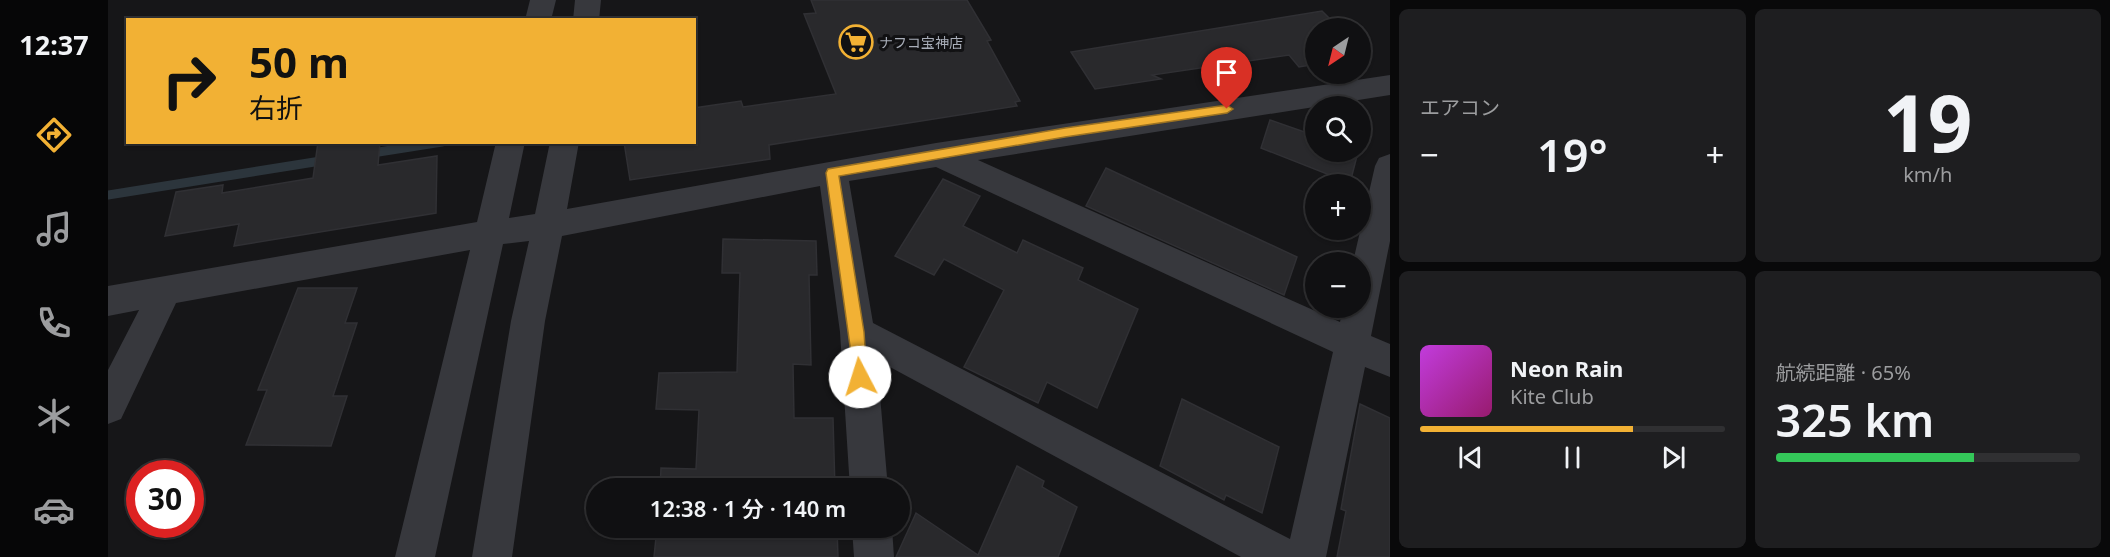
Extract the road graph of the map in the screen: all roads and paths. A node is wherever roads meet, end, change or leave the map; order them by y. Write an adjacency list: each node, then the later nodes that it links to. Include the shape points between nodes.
1 (543, 0): 3 (street)
2 (588, 0): 4 (street)
3 (538, 18)
4 (586, 18)
5 (1390, 86): 8 (street)
6 (511, 144): 13 (street)
7 (565, 144): 11 (street)
8 (936, 154): 10 (street); 19 (street)
9 (1390, 166): 12 (street)
10 (832, 173): 11 (street, via 670,200); 18 (street)
11 (547, 226): 13 (street); 25 (street, via 528,321)
12 (1384, 227): 14 (street)
13 (491, 233): 15 (street); 24 (street)
14 (1371, 270)
15 (165, 292): 16 (street); 21 (street)
16 (108, 301)
17 (1358, 318): 19 (street)
18 (856, 332): 22 (street); 27 (street)
19 (1353, 344): 20 (street); 28 (street)
20 (1390, 361)
21 (108, 407)
22 (868, 478)
23 (873, 538): 26 (street)
24 (415, 557)
25 (492, 557)
26 (874, 557)
27 (1282, 557)
28 (1306, 557)

